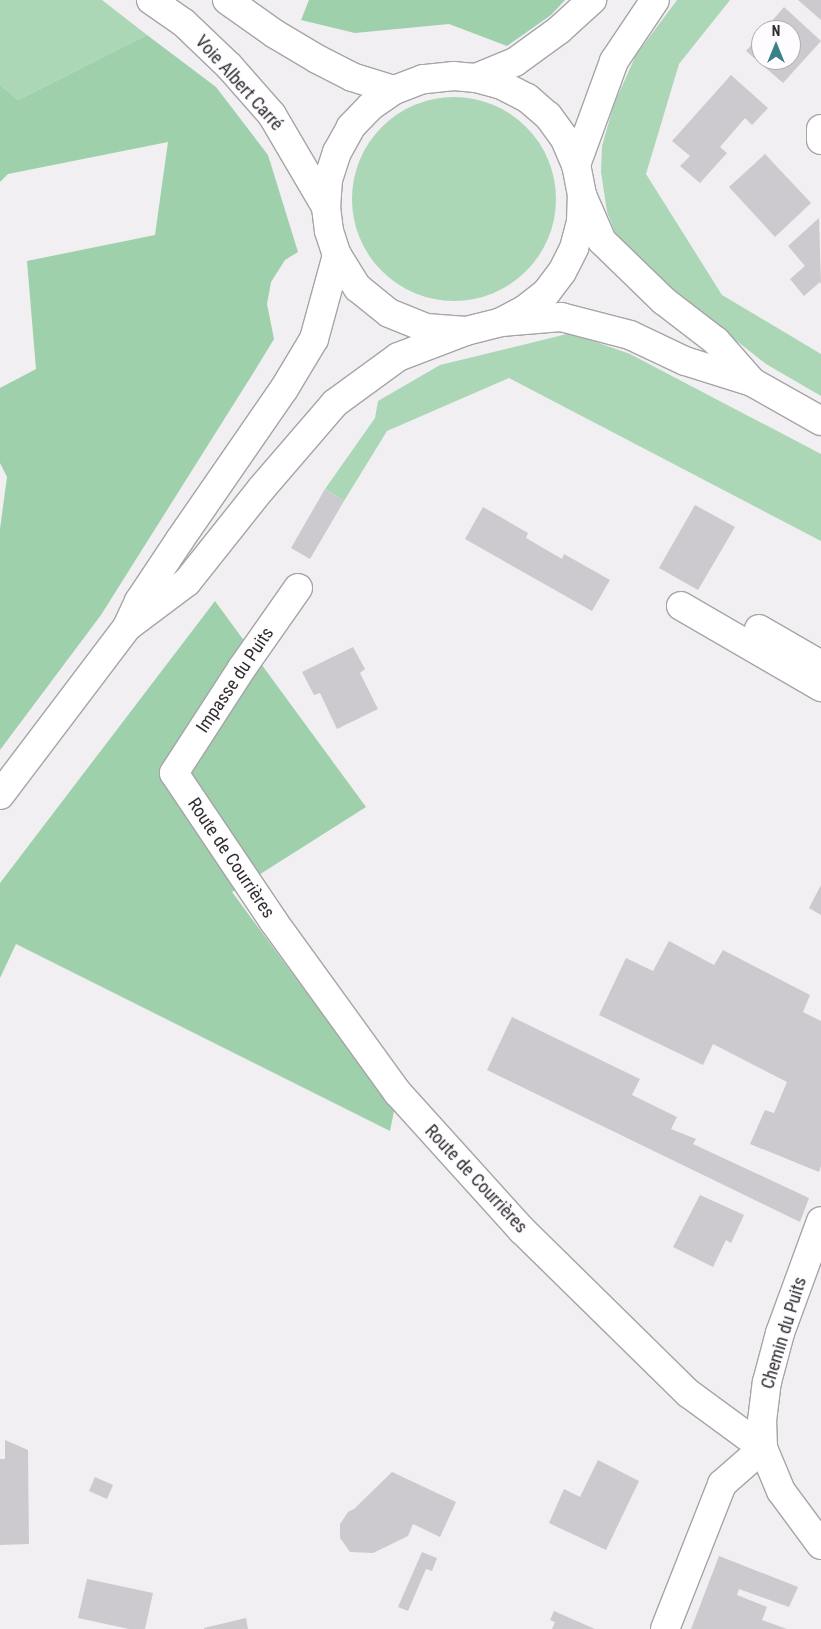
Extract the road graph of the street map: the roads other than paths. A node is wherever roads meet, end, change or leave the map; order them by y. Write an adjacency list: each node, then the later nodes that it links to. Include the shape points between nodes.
1 (150, 0): 11 (street, Voie Albert Carré, via 184,23 229,66 272,115)
2 (227, 0): 6 (street, via 317,59 352,77)
3 (592, 0): 5 (street, via 559,30 515,62)
4 (655, 0): 9 (street, via 614,61)
5 (476, 78): 6 (street, via 423,79); 9 (street, via 527,98 548,116 565,139)
6 (394, 90): 11 (street, via 370,106 351,128 337,152 328,178)
7 (821, 129): 8 (street)
8 (821, 140)
9 (576, 165): 10 (street)
10 (582, 195): 13 (street, via 581,221 562,272 546,293); 15 (street, via 602,241 664,301 716,341)
11 (326, 207): 12 (street, via 329,231)
12 (337, 254): 14 (street, via 358,288 389,313 426,328); 20 (street, via 314,339 140,601)
13 (501, 322): 14 (street); 15 (street, via 561,317 630,335 684,361)
14 (466, 330): 20 (street, via 398,357 336,403 187,582)
15 (752, 382): 16 (street)
16 (821, 421)
17 (298, 588): 23 (street, Impasse du Puits)
18 (681, 606): 22 (street)
19 (727, 611): 21 (street)
20 (127, 627): 24 (street)
21 (821, 665)
22 (821, 687)
23 (174, 773): 26 (street, Route de Courrières, via 274,922 398,1093 522,1230 681,1386)
24 (0, 795)
25 (821, 1220): 26 (street, Chemin du Puits, via 780,1333 767,1382 762,1421)
26 (763, 1448): 27 (street, via 781,1491); 28 (street, via 722,1484)
27 (821, 1545)
28 (665, 1629)

